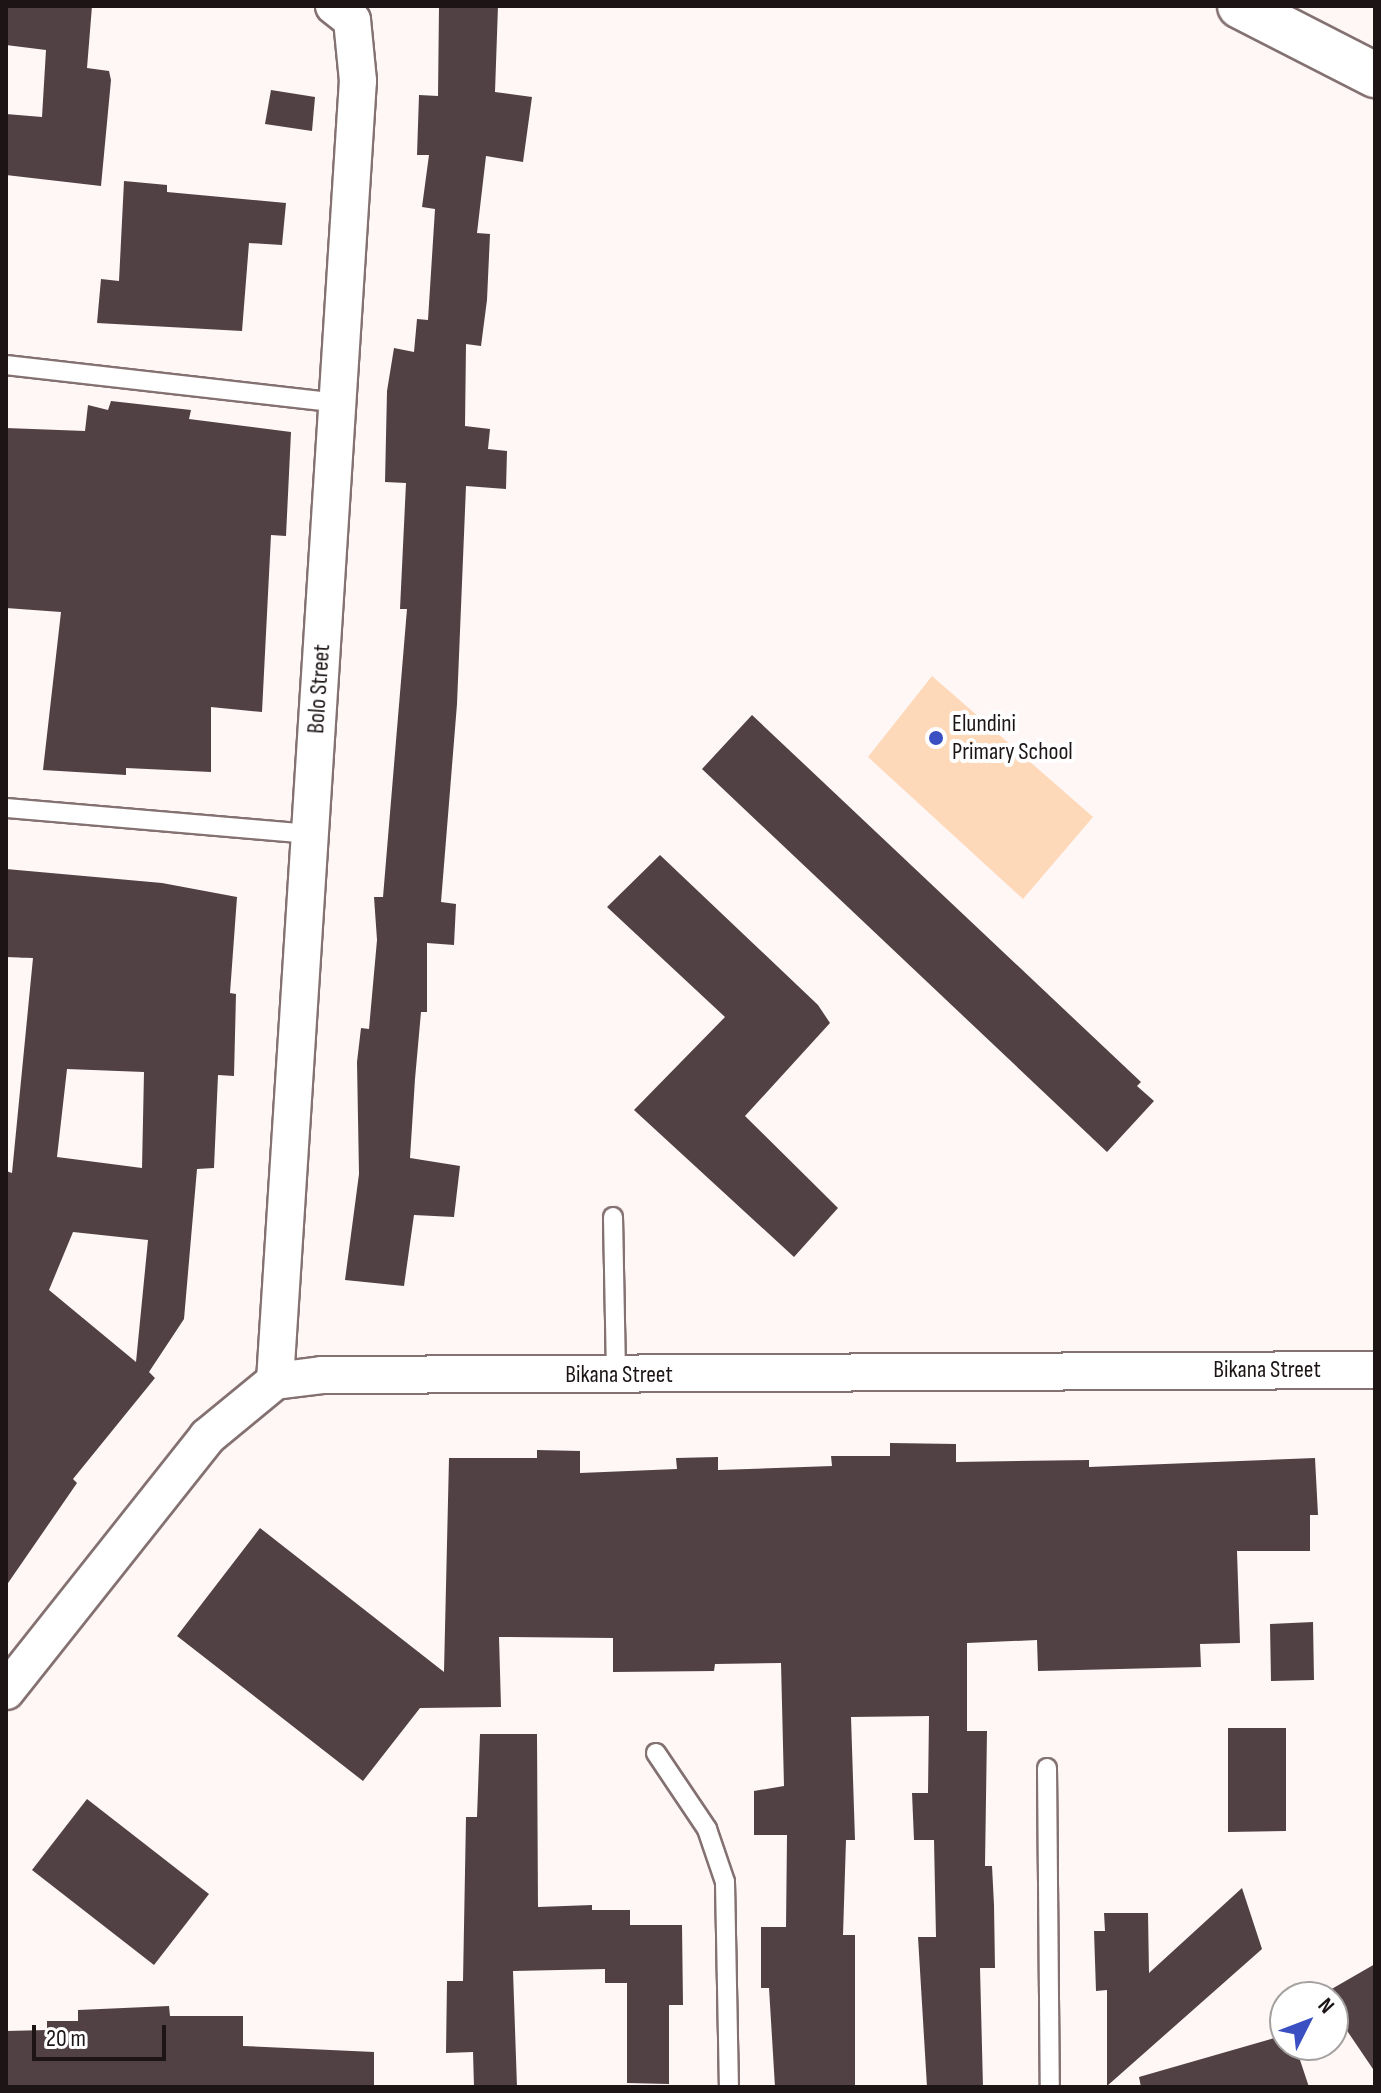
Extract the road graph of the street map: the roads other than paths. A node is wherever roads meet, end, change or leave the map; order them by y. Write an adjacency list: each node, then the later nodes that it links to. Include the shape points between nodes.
1 (334, 6): 5 (street, Bolo Street, via 352,20 358,81)
2 (1240, 6): 3 (street)
3 (1375, 75)
4 (6, 365): 5 (lane)
5 (338, 403): 7 (street, Bolo Street)
6 (6, 808): 7 (lane)
7 (310, 834): 11 (street, Bolo Street)
8 (613, 1217): 10 (lane)
9 (1375, 1370): 10 (street, Bikana Street)
10 (616, 1375): 11 (street, Bikana Street, via 322,1375)
11 (275, 1381): 12 (street, via 207,1437)
12 (6, 1691)
13 (656, 1753): 15 (lane, via 707,1829 725,1882)
14 (1047, 1768): 16 (lane)
15 (729, 2087)
16 (1050, 2087)

